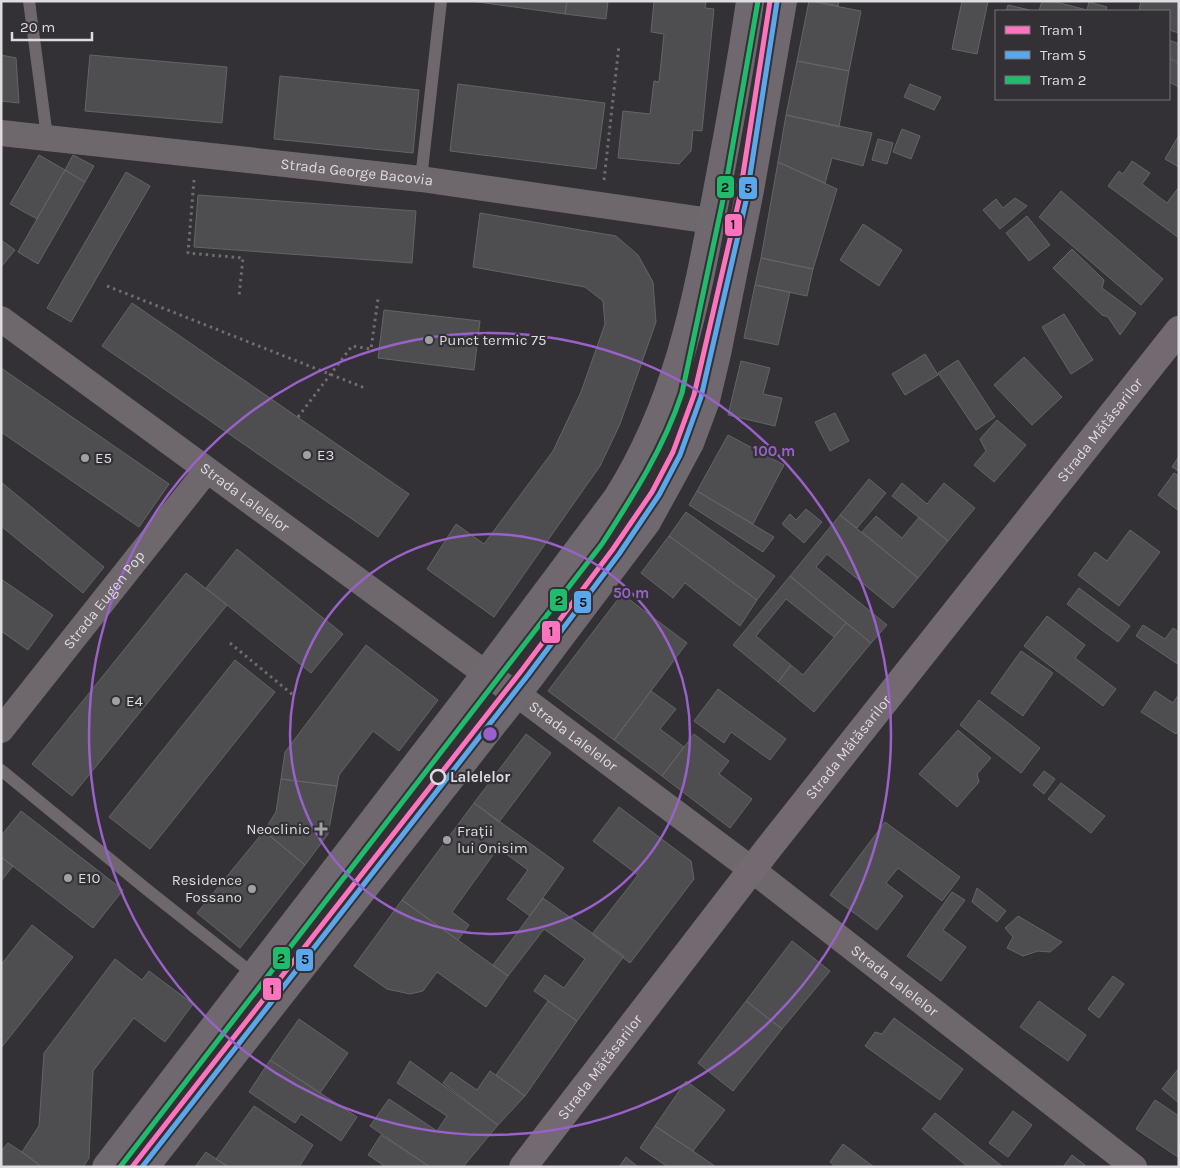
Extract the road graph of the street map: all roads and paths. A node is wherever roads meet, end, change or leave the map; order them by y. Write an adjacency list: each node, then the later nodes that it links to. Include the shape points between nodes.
1 (30, 1): 7 (lane)
2 (441, 1): 9 (lane)
3 (750, 1): 11 (main road)
4 (783, 1): 23 (main road, via 717,354 706,400 690,442 647,522)
5 (619, 45): 10 (path)
6 (1, 133): 7 (street, Strada George Bacovia)
7 (47, 137): 8 (street, Strada George Bacovia)
8 (196, 154): 9 (street, Strada George Bacovia); 13 (path, via 188,253 243,258)
9 (422, 179): 10 (street, Strada George Bacovia)
10 (601, 205): 11 (street, Strada George Bacovia)
11 (711, 220): 22 (main road, via 680,361 646,447 617,498)
12 (107, 286): 17 (path)
13 (240, 296)
14 (378, 298): 17 (path, via 371,349 352,346)
15 (1, 319): 20 (street, Strada Lalelelor)
16 (1179, 330): 27 (street, Strada Mătăsarilor)
17 (330, 374): 18 (path); 19 (path)
18 (365, 388)
19 (298, 417)
20 (207, 470): 22 (street, Strada Lalelelor); 25 (street, Strada Eugen Pop)
21 (230, 643): 24 (path)
22 (486, 674): 23 (street, Strada Lalelelor); 28 (main road)
23 (516, 694): 27 (street, Strada Lalelelor); 29 (main road)
24 (293, 695)
25 (1, 730)
26 (1, 770): 28 (lane)
27 (751, 869): 32 (street, Strada Mătăsarilor); 33 (street, Strada Lalelelor)
28 (254, 974): 29 (lane); 30 (main road)
29 (282, 996): 31 (main road)
30 (106, 1167)
31 (145, 1167)
32 (523, 1167)
33 (1134, 1167)

